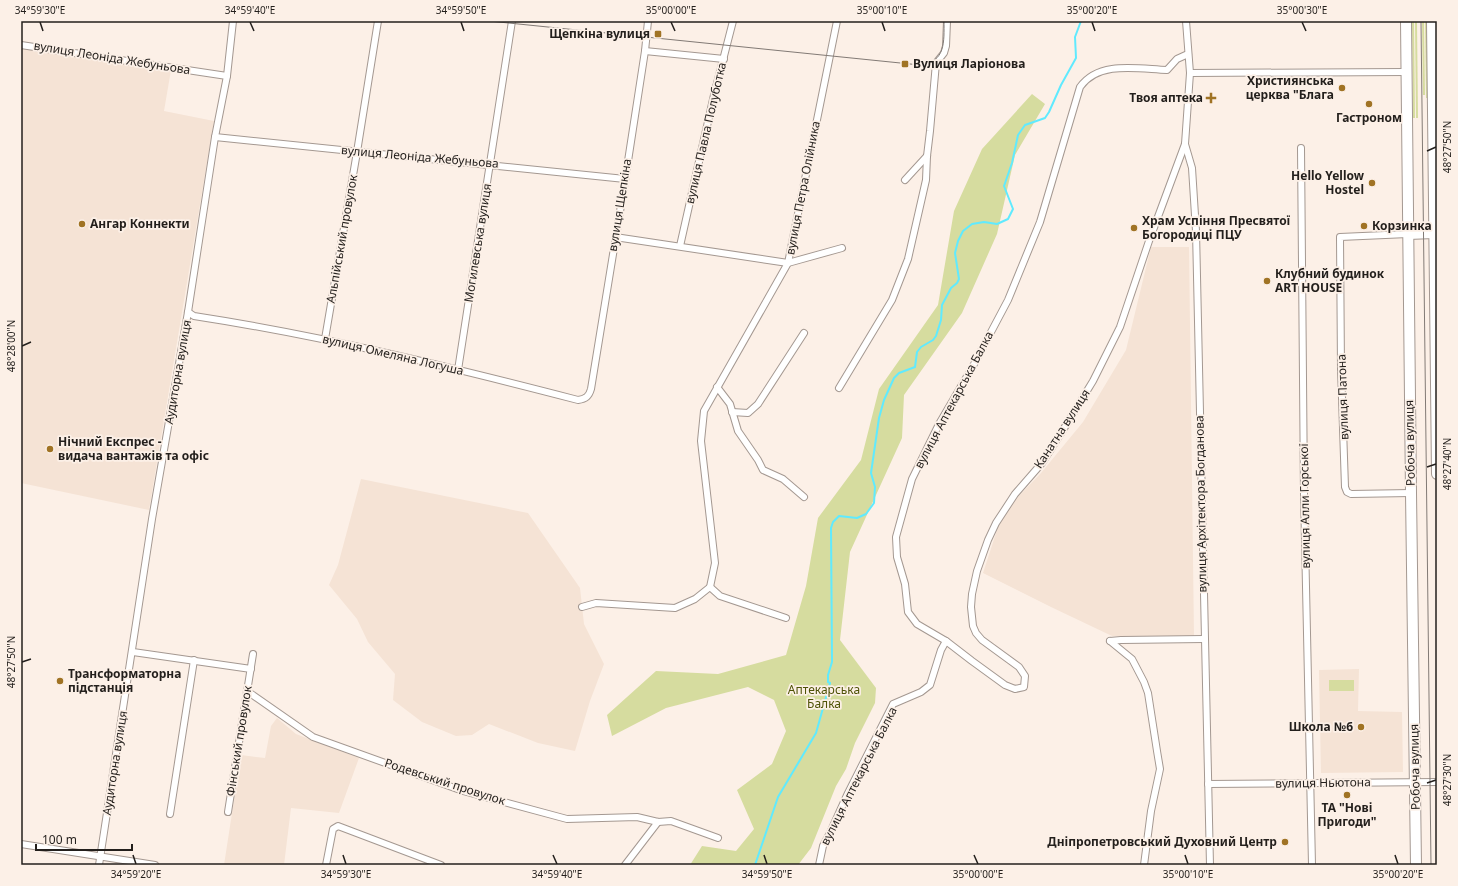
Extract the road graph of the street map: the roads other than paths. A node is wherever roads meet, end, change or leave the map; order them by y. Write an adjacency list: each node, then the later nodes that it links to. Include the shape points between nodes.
1 (233, 21): 17 (street, Аудиторна вулиця)
2 (378, 21): 21 (street, Альпійський провулок)
3 (512, 21): 23 (street, Могилевська вулиця)
4 (648, 21): 12 (street, вулиця Щепкіна)
5 (733, 21): 14 (street, вулиця Павла Полуботка)
6 (837, 21): 31 (street, вулиця Петра Олійника)
7 (947, 21): 22 (street, via 946,46 936,63)
8 (1186, 21): 13 (street, Канатна вулиця)
9 (1406, 21): 15 (main road, Робоча вулиця)
10 (1432, 21): 26 (main road)
11 (21, 45): 17 (street, вулиця Леоніда Жебуньова)
12 (644, 51): 14 (street); 24 (street, вулиця Щепкіна)
13 (1188, 54): 16 (street, Канатна вулиця); 47 (street, вулиця Аптекарська Балка, via 1177,59 1167,70 1108,69 1094,73 1084,80 1040,222 1008,300 939,424 912,479 896,537 897,557 905,584 908,612 917,624)
14 (724, 59): 29 (street, вулиця Павла Полуботка)
15 (1406, 72): 16 (street); 27 (main road, Робоча вулиця)
16 (1190, 73): 19 (street, Канатна вулиця)
17 (227, 76): 18 (street, Аудиторна вулиця)
18 (215, 137): 21 (street, вулиця Леоніда Жебуньова); 32 (street, Аудиторна вулиця)
19 (1185, 144): 46 (street, вулиця Архітектора Богданова, via 1192,168 1196,231); 47 (street, Канатна вулиця, via 1120,328 1106,357 1042,463 1015,494 996,523 977,571 971,607 973,626 982,640 1019,667 1025,676 1024,687 1015,689 1005,685)
20 (1301, 148): 55 (street, вулиця Алли Горської, via 1304,494)
21 (357, 152): 23 (street, вулиця Леоніда Жебуньова); 34 (street, Альпійський провулок)
22 (927, 156): 25 (street); 37 (street, via 926,180 905,266 892,300)
23 (491, 164): 24 (street, вулиця Леоніда Жебуньова); 35 (street, Могилевська вулиця)
24 (625, 178): 28 (street, вулиця Щепкіна)
25 (905, 180)
26 (1434, 233): 27 (main road); 40 (main road)
27 (1408, 234): 41 (main road, Робоча вулиця); 41 (street, вулиця Патона, via 1340,237 1341,369 1347,492)
28 (615, 237): 29 (street); 38 (street, вулиця Щепкіна)
29 (680, 246): 31 (street)
30 (842, 248): 31 (street)
31 (788, 263): 36 (street, вулиця Петра Олійника)
32 (188, 312): 34 (street, вулиця Омеляна Логуша, via 194,316); 48 (street, Аудиторна вулиця, via 151,524)
33 (804, 333): 39 (street, via 758,404 748,413)
34 (325, 339): 35 (street, вулиця Омеляна Логуша)
35 (458, 370): 38 (street, вулиця Омеляна Логуша, via 578,400 589,395)
36 (717, 387): 39 (street, via 730,404); 43 (street, вулиця Петра Олійника, via 704,411 701,441 715,563)
37 (839, 388)
38 (591, 389)
39 (732, 412): 42 (street, via 738,431 763,470 783,478)
40 (1437, 474)
41 (1411, 493): 53 (main road, Робоча вулиця)
42 (804, 497)
43 (710, 587): 44 (street, via 695,599 675,608 596,603); 45 (street, via 720,596)
44 (582, 607)
45 (786, 618)
46 (1204, 639): 56 (street, вулиця Архітектора Богданова); 69 (street, via 1110,641 1132,659 1148,692 1160,769 1151,810)
47 (946, 641): 68 (street, вулиця Аптекарська Балка, via 930,685 921,692 893,704 823,846)
48 (133, 652): 50 (street, Фінський провулок); 62 (street, Аудиторна вулиця)
49 (253, 654): 51 (street, Фінський провулок)
50 (194, 660): 51 (street, Фінський провулок); 58 (street)
51 (250, 669): 52 (street, Фінський провулок)
52 (247, 691): 57 (street, Фінський провулок); 59 (street, Родевський провулок, via 313,737 463,791 567,819 637,817)
53 (1415, 781): 54 (street, вулиця Ньютона); 55 (street, вулиця Ньютона); 72 (main road, Робоча вулиця)
54 (1437, 782)
55 (1311, 783): 56 (street, вулиця Ньютона); 71 (street, вулиця Алли Горської)
56 (1208, 784): 70 (street, вулиця Архітектора Богданова)
57 (228, 812)
58 (170, 814)
59 (658, 822): 60 (street, Родевський провулок, via 671,821); 67 (street)
60 (718, 838)
61 (21, 844): 62 (street)
62 (100, 857): 63 (street, Аудиторна вулиця); 64 (street)
63 (99, 865)
64 (154, 865)
65 (326, 865): 66 (street, via 334,829 338,826)
66 (441, 865)
67 (625, 865)
68 (819, 865)
69 (1144, 865)
70 (1210, 865)
71 (1312, 865)
72 (1416, 865)

